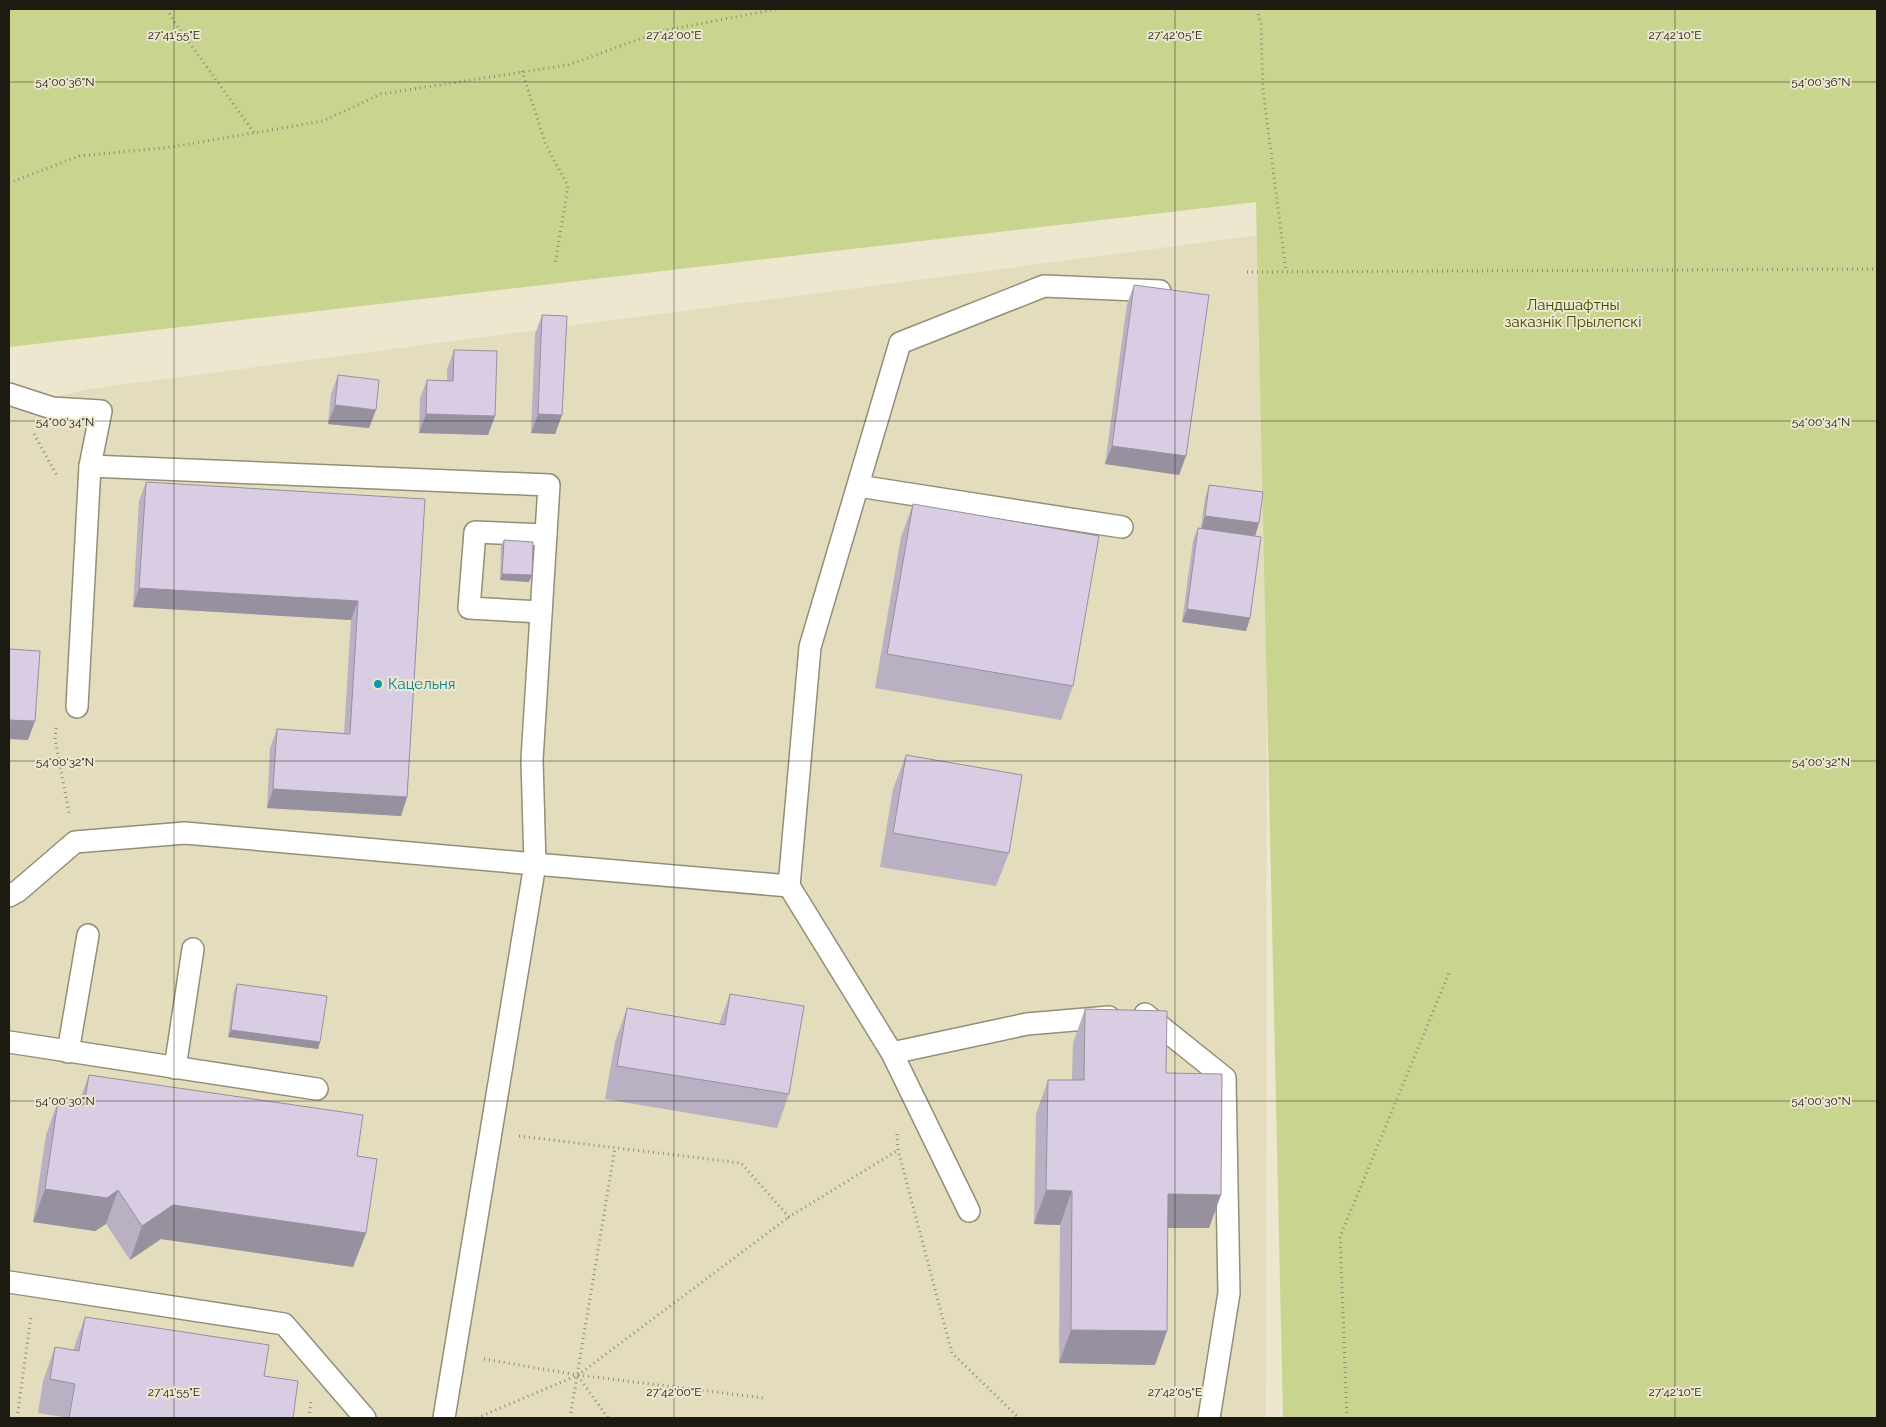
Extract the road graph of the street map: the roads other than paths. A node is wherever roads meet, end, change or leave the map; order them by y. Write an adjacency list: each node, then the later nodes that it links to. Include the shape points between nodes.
1 (1161, 291): 4 (lane, via 1044,286 900,343)
2 (9, 394): 3 (lane, via 52,408 101,411)
3 (90, 466): 6 (lane, via 549,485); 8 (lane)
4 (858, 486): 5 (lane); 10 (lane, via 810,647)
5 (1122, 527)
6 (546, 535): 7 (lane); 7 (lane, via 475,532 469,608)
7 (541, 612): 9 (lane, via 532,760)
8 (77, 707)
9 (535, 864): 10 (lane); 11 (lane, via 185,833 75,842); 22 (lane)
10 (789, 886): 16 (lane)
11 (9, 896)
12 (88, 935): 15 (lane)
13 (194, 950): 17 (lane)
14 (9, 1042): 15 (lane)
15 (68, 1052): 17 (lane)
16 (892, 1053): 19 (lane); 23 (lane, via 1027,1024 1145,1014 1225,1078 1230,1292)
17 (176, 1068): 18 (lane)
18 (317, 1090)
19 (969, 1211)
20 (9, 1282): 21 (lane, via 284,1324)
21 (365, 1418)
22 (444, 1418)
23 (1209, 1418)

